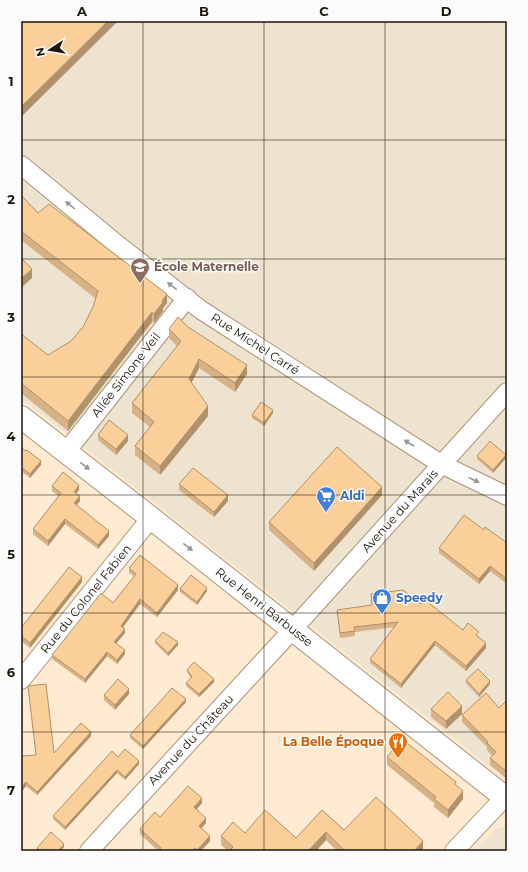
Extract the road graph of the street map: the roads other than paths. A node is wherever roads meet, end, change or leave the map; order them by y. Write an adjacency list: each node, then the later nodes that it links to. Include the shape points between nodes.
1 (21, 165): 2 (street, Rue Michel Carré, one-way to 1)
2 (187, 298): 5 (street, Allée Simone Veil); 6 (street, Rue Michel Carré, one-way to 2, via 201,310)
3 (507, 392): 6 (street, Avenue du Marais)
4 (21, 417): 5 (street, Rue Henri Barbusse)
5 (66, 452): 8 (street, Rue Henri Barbusse, one-way to 8)
6 (441, 464): 7 (street, Rue Michel Carré, one-way to 7); 9 (street, Avenue du Marais)
7 (507, 496)
8 (151, 518): 9 (street, Rue Henri Barbusse, one-way to 9); 10 (street, Rue du Colonel Fabien)
9 (293, 630): 11 (street, Rue Henri Barbusse); 12 (street, Avenue du Château)
10 (21, 680)
11 (506, 798): 13 (street)
12 (89, 851)
13 (454, 851)

